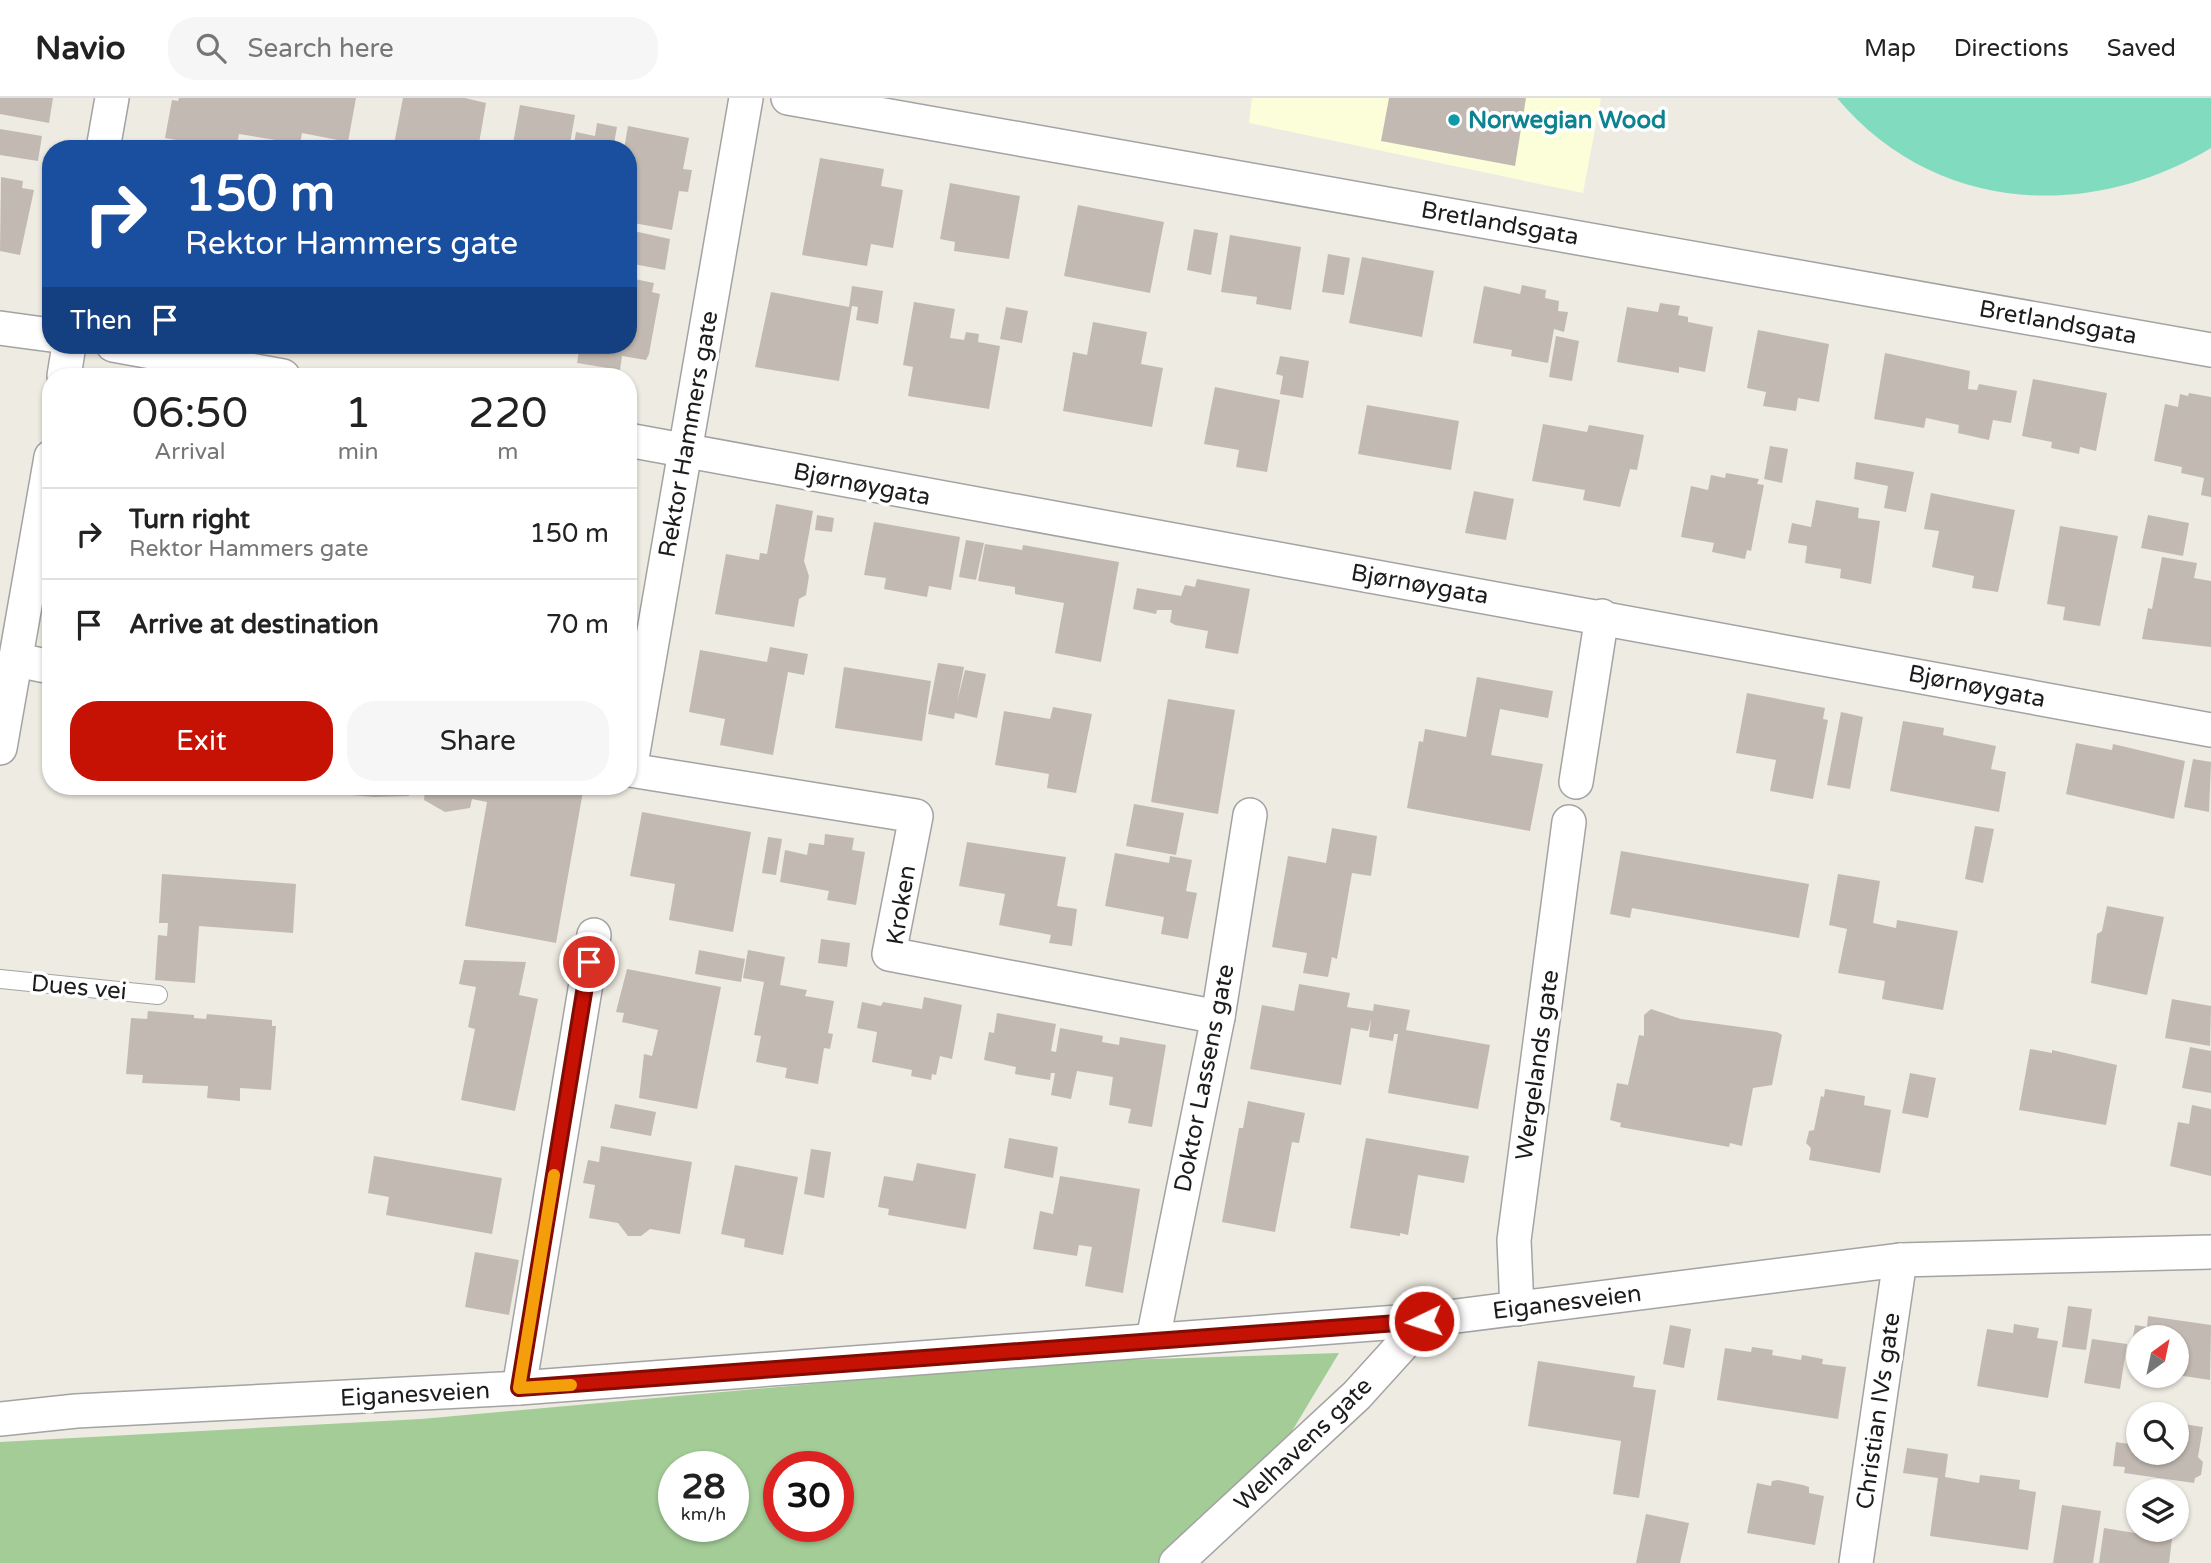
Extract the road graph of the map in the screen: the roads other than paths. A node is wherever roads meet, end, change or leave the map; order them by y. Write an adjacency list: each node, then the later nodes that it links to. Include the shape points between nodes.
1 (112, 98): 4 (street)
2 (746, 98): 11 (street, Rektor Hammers gate)
3 (788, 98): 7 (street, Bretlandsgata)
4 (105, 140)
5 (0, 328): 6 (street)
6 (42, 334)
7 (2211, 349)
8 (162, 354): 9 (street)
9 (239, 368)
10 (637, 442): 11 (street, Bjørnøygata)
11 (684, 450): 13 (street, Bjørnøygata); 16 (street, Rektor Hammers gate)
12 (42, 511): 14 (street)
13 (1602, 617): 17 (street, Bjørnøygata); 20 (street)
14 (17, 660): 15 (street); 18 (street)
15 (42, 665)
16 (637, 723)
17 (2211, 730)
18 (1, 736)
19 (637, 771): 26 (street, Kroken, via 916,816 889,954)
20 (1576, 782)
21 (1250, 815): 26 (street, Doktor Lassens gate)
22 (1569, 822): 29 (street, Wergelands gate, via 1514,1240)
23 (594, 935): 32 (street)
24 (0, 979): 25 (lane, Dues vei)
25 (158, 995)
26 (1218, 1017): 31 (street, Doktor Lassens gate)
27 (2211, 1252): 28 (street, Eiganesveien)
28 (1900, 1260): 29 (street, Eiganesveien); 35 (street, Christian IVs gate)
29 (1517, 1309): 30 (street, Eiganesveien)
30 (1424, 1321): 31 (street, Eiganesveien); 34 (street, Welhavens gate, via 1357,1395)
31 (1153, 1339): 32 (street, Eiganesveien)
32 (519, 1388): 33 (street, Eiganesveien)
33 (0, 1419)
34 (1176, 1563)
35 (1856, 1563)

